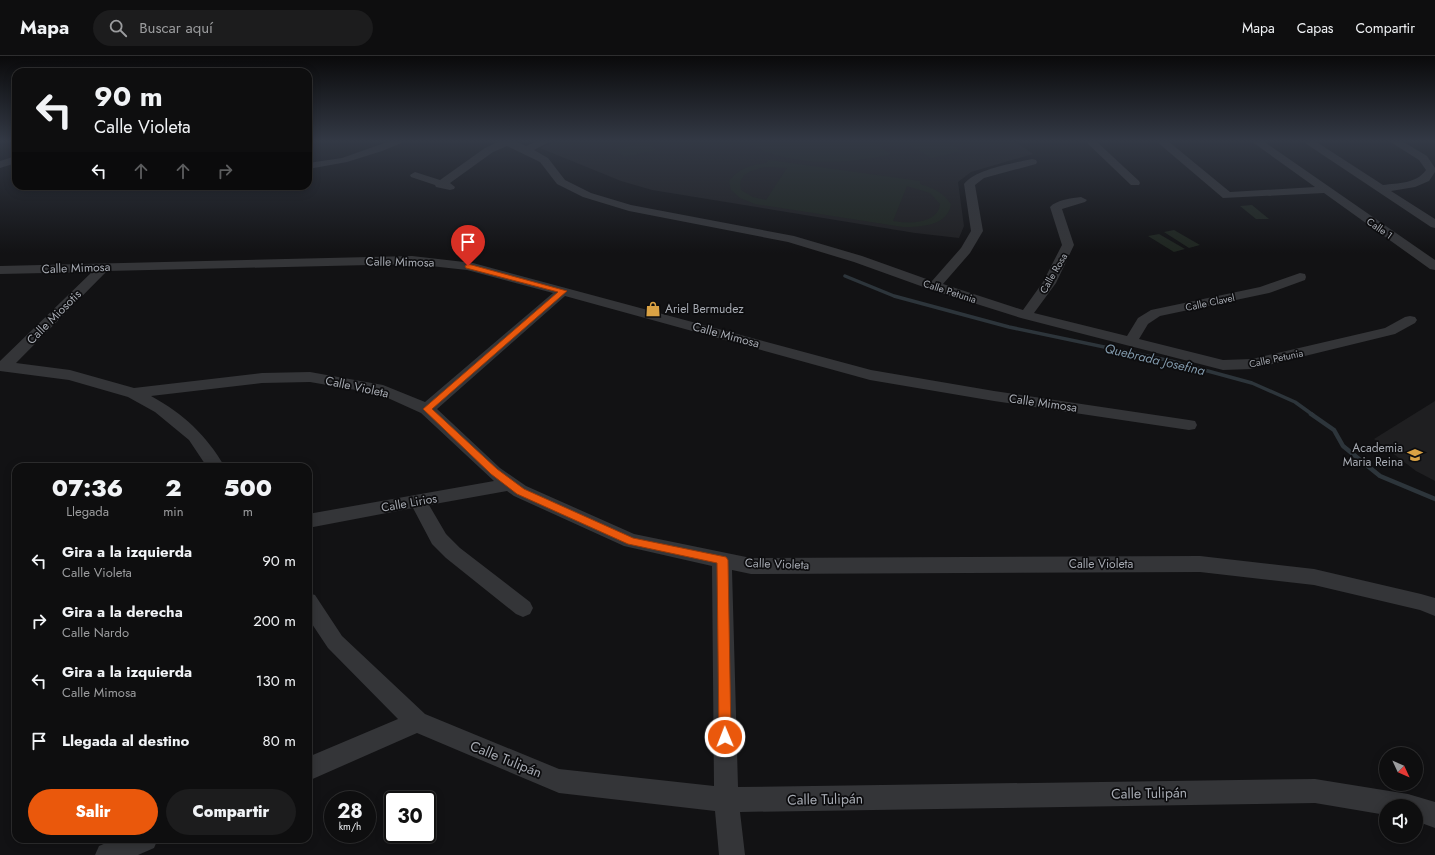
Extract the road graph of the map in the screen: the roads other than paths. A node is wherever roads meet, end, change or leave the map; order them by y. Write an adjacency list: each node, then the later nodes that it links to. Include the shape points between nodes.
1 (424, 178): 12 (street)
2 (448, 178): 12 (street)
3 (558, 178): 23 (street, Calle Petunia, via 587,195 629,208 790,239 858,259)
4 (977, 178): 23 (street, via 969,184 977,231 966,250)
5 (1130, 178): 10 (street)
6 (1207, 178): 13 (street)
7 (1308, 178): 16 (street, Calle 1)
8 (1363, 178): 15 (street)
9 (1425, 178): 15 (street, via 1411,185)
10 (1135, 183)
11 (1229, 183): 13 (street, via 1225,187)
12 (440, 184): 14 (street)
13 (1216, 185): 16 (street, via 1227,196)
14 (454, 188)
15 (1380, 189): 18 (street)
16 (1325, 190): 19 (street, Calle 1)
17 (1081, 200): 25 (street, Calle Rosa, via 1056,207 1068,245 1049,283)
18 (1435, 224)
19 (1435, 266)
20 (104, 267): 21 (street, Calle Mimosa); 24 (street, Calle Mimosa, via 412,260 468,266); 28 (street, Calle Miosotis)
21 (0, 270)
22 (1300, 277): 27 (street, Calle Clavel, via 1264,290 1156,313 1143,321)
23 (934, 286): 25 (street, Calle Petunia)
24 (563, 291): 32 (street); 33 (street, Calle Mimosa, via 870,374 994,396)
25 (1026, 315): 27 (street, Calle Petunia)
26 (1410, 320): 27 (street, Calle Petunia, via 1390,331 1252,364 1223,365)
27 (1131, 341)
28 (2, 366): 30 (street, Calle Violeta, via 70,375)
29 (185, 388): 30 (street, Calle Violeta); 31 (street); 32 (street, Calle Violeta, via 262,378 310,377 383,390)
30 (134, 393): 31 (street)
31 (161, 408): 34 (street, via 195,436)
32 (427, 409): 35 (street, Calle Violeta)
33 (1189, 425)
34 (213, 463)
35 (510, 484): 36 (street, Calle Lirios); 38 (street, Calle Violeta, via 520,491 631,541)
36 (418, 502): 37 (street, Calle Lirios); 41 (street, via 439,539)
37 (312, 520)
38 (722, 560): 40 (street, Calle Violeta, via 751,566 1200,564 1314,577); 44 (street)
39 (312, 607): 42 (street, Calle Tulipán, via 335,642)
40 (1435, 607)
41 (523, 608)
42 (417, 722): 43 (street); 44 (street, Calle Tulipán, via 559,781)
43 (312, 767)
44 (726, 800): 45 (street, Calle Tulipán, via 1315,792); 50 (street)
45 (1379, 802)
46 (1423, 811): 47 (street)
47 (1435, 815)
48 (136, 843): 49 (street)
49 (108, 855)
50 (732, 855)

